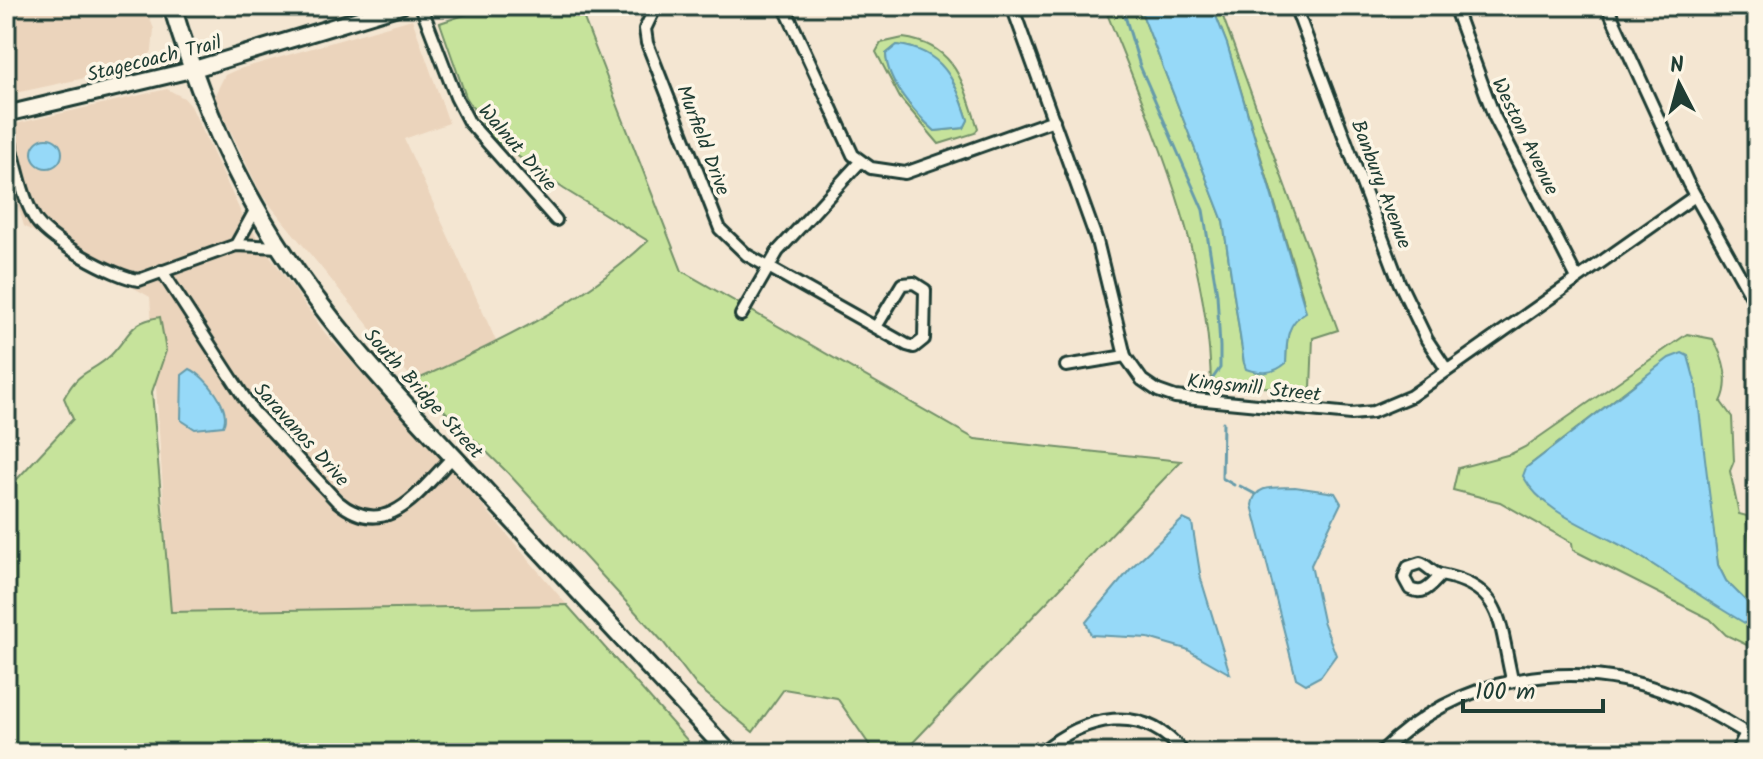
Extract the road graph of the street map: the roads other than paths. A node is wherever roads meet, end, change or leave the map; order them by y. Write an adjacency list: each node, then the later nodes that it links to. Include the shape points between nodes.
1 (172, 6): 10 (highway, South Bridge Street)
2 (401, 6): 10 (main road, Stagecoach Trail)
3 (421, 6): 17 (street, Walnut Drive, via 469,122)
4 (656, 6): 20 (street, Murfield Drive, via 645,29 647,43 713,214 734,245)
5 (784, 6): 14 (street)
6 (1295, 6): 28 (street, Banbury Avenue, via 1399,282)
7 (1454, 6): 22 (street, Weston Avenue, via 1494,116)
8 (1607, 6): 15 (street)
9 (1014, 7): 12 (street, Kingsmill Street)
10 (191, 70): 11 (main road, Stagecoach Trail); 16 (highway, South Bridge Street)
11 (6, 114)
12 (1054, 120): 14 (street, via 905,173 882,172); 26 (street, Kingsmill Street, via 1097,241)
13 (6, 128): 21 (street, via 34,218 47,231 124,279 139,280)
14 (860, 162): 20 (street)
15 (1695, 196): 22 (street, Kingsmill Street); 23 (street)
16 (256, 209): 18 (street); 19 (highway, South Bridge Street)
17 (556, 220)
18 (236, 245): 19 (street); 21 (street)
19 (280, 247): 29 (highway, South Bridge Street, via 334,322)
20 (767, 267): 24 (street); 25 (street, Murfield Drive)
21 (162, 271): 29 (street, Saravanos Drive, via 253,411 352,512 378,517 395,512)
22 (1577, 278): 28 (street, Kingsmill Street)
23 (1757, 306)
24 (741, 315)
25 (876, 327): 25 (street, Murfield Drive, via 907,345 921,344 925,290 902,284)
26 (1125, 356): 27 (street); 28 (street, Kingsmill Street, via 1142,380 1175,397 1351,414 1391,406)
27 (1066, 366)
28 (1447, 370)
29 (453, 457): 34 (highway, South Bridge Street)
30 (1441, 575): 31 (street, via 1468,580 1493,603)
31 (1512, 679): 32 (street, via 1573,674 1624,680 1679,697); 37 (street, via 1437,709)
32 (1746, 733): 33 (street); 38 (street)
33 (1757, 739)
34 (729, 753)
35 (1040, 753): 36 (street, via 1074,728 1121,719 1155,729)
36 (1184, 753)
37 (1380, 753)
38 (1736, 753)

